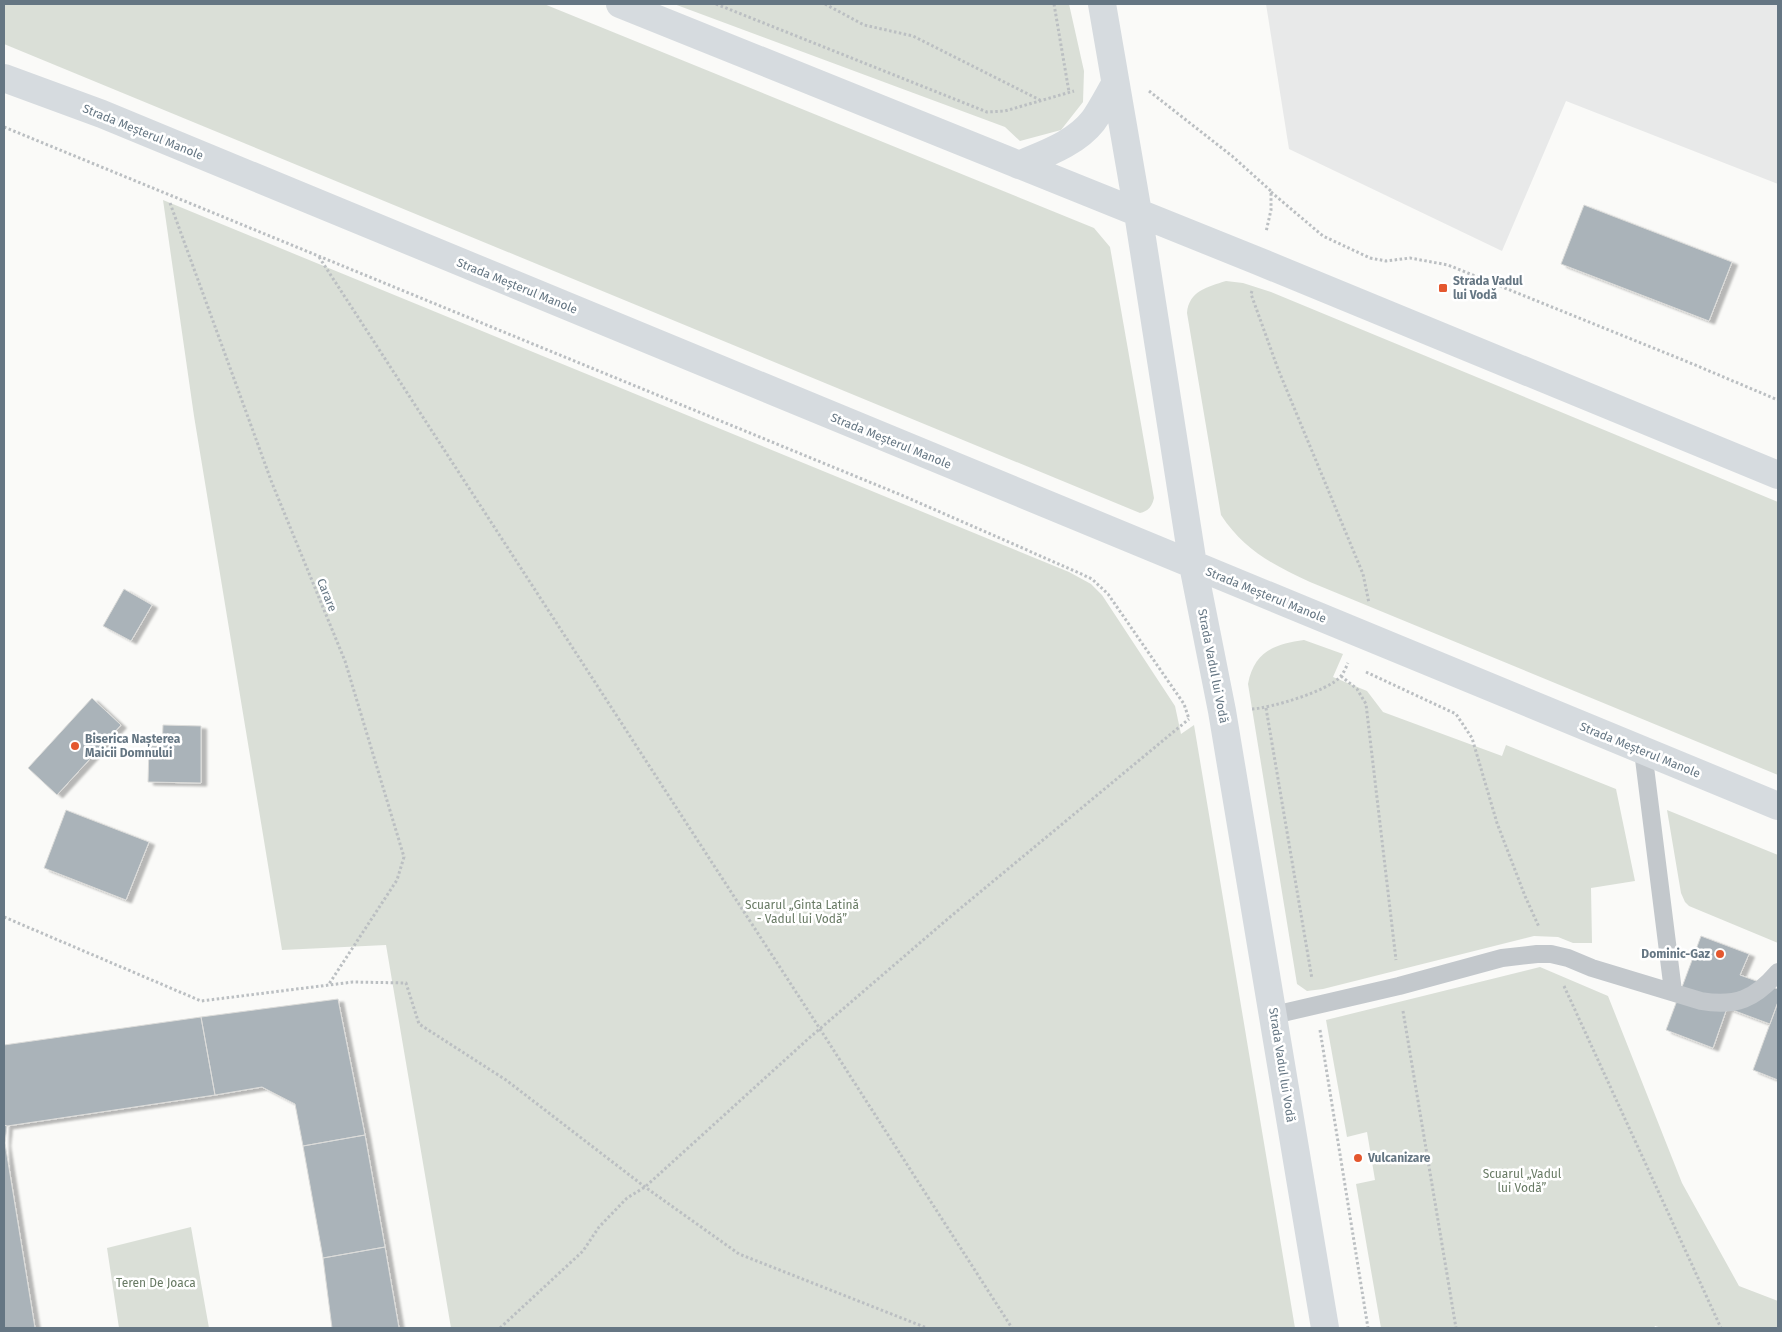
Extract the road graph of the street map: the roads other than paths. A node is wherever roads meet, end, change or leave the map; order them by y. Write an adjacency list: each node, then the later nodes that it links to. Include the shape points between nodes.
1 (620, 4): 5 (main road)
2 (1102, 4): 4 (main road, Strada Vadul lui Vodă)
3 (4, 78): 8 (main road, Strada Meșterul Manole, via 111,118)
4 (1115, 84): 5 (main road, via 1092,122 1078,136); 6 (main road, Strada Vadul lui Vodă)
5 (1019, 165): 6 (main road)
6 (1138, 213): 7 (main road); 8 (main road, Strada Vadul lui Vodă)
7 (1777, 473)
8 (1193, 565): 9 (main road, Strada Meșterul Manole); 13 (main road, Strada Vadul lui Vodă, via 1222,710)
9 (1644, 751): 10 (main road, Strada Meșterul Manole); 12 (lane)
10 (1778, 806)
11 (1778, 972): 12 (lane, via 1751,996 1733,1003 1701,1001)
12 (1673, 991): 13 (lane, via 1568,958 1537,954 1502,958)
13 (1274, 1015): 14 (main road, Strada Vadul lui Vodă)
14 (1325, 1328)

